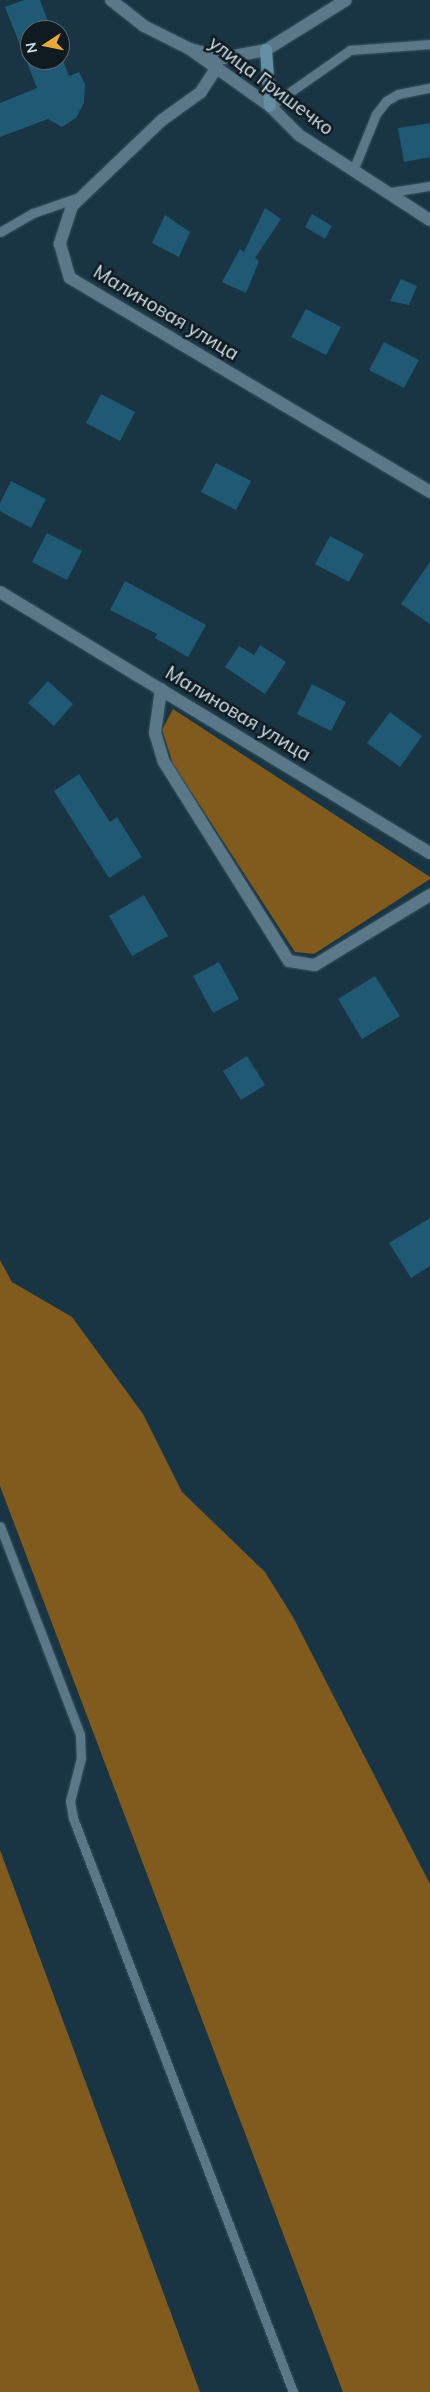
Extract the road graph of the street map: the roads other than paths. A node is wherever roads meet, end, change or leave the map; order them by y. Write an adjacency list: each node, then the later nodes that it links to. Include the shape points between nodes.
1 (112, 0): 4 (street, via 144,26)
2 (343, 1): 5 (street)
3 (430, 44): 8 (lane, via 350,50)
4 (190, 50): 5 (street, via 224,58); 6 (street, улица Гришечко)
5 (266, 50): 8 (main road)
6 (218, 67): 8 (street, улица Гришечко); 12 (street, Малиновая улица, via 201,92 161,121)
7 (430, 88): 9 (lane, via 398,94 386,101 376,114)
8 (270, 106): 9 (street, улица Гришечко, via 299,135)
9 (354, 168): 11 (street, улица Гришечко)
10 (430, 186): 11 (lane)
11 (391, 192): 13 (street, улица Гришечко)
12 (82, 196): 14 (lane, via 33,213); 15 (street, Малиновая улица, via 72,206 60,244 70,278)
13 (430, 220)
14 (0, 232)
15 (430, 492)
16 (0, 592): 17 (street, Малиновая улица)
17 (161, 689): 18 (street, Малиновая улица); 19 (street, via 155,733 164,762 289,961 315,965)
18 (430, 853)
19 (430, 895)
20 (0, 1526): 21 (lane, via 80,1734 81,1758 70,1801 72,1818)
21 (293, 2392)

